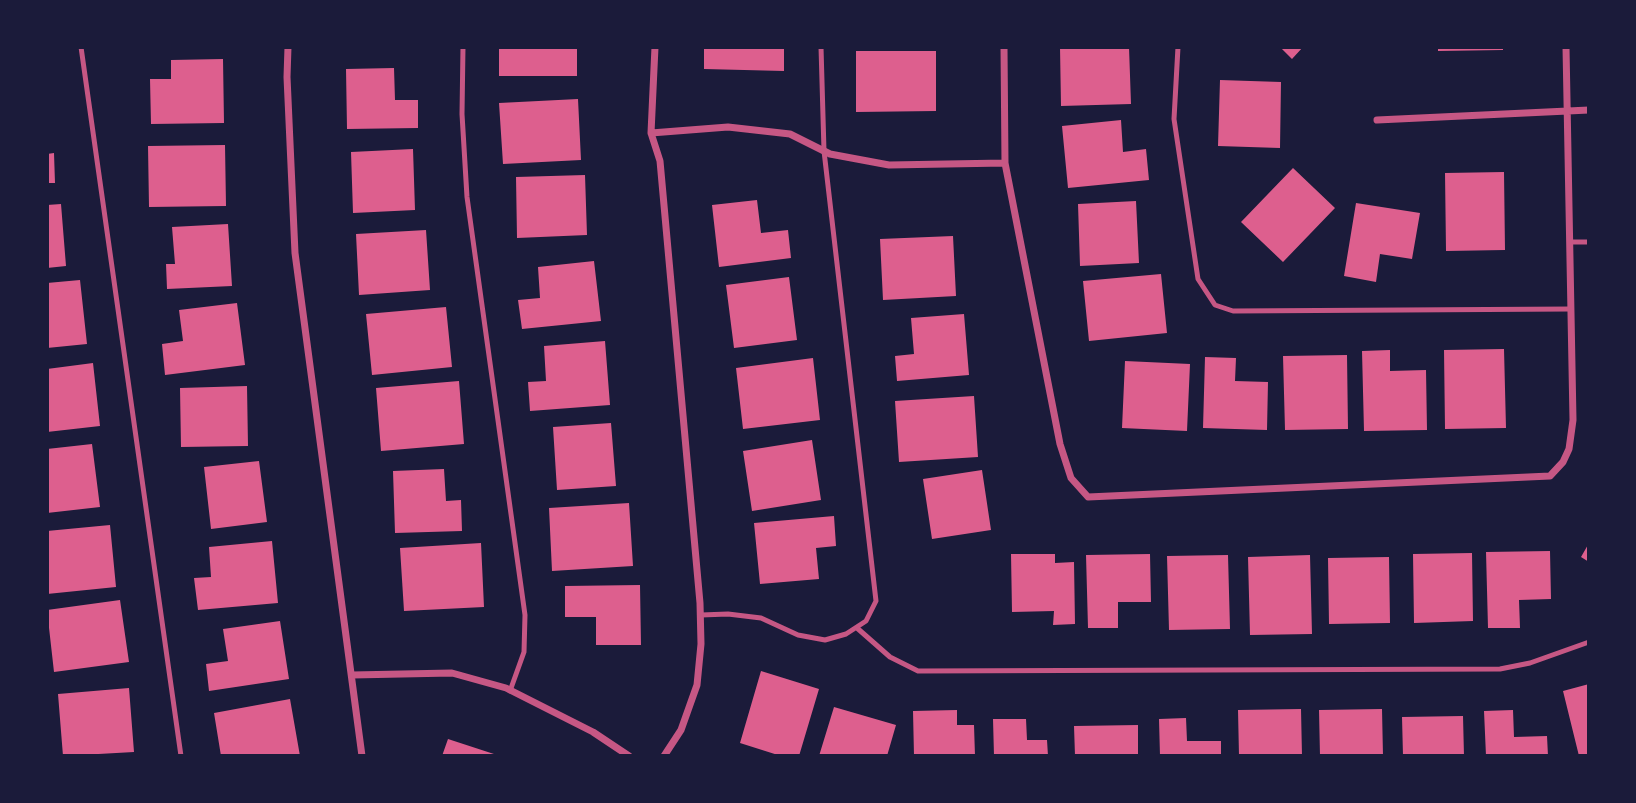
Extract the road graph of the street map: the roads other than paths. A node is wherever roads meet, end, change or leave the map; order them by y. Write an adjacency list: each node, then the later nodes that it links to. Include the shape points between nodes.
1 (81, 47): 23 (lane)
2 (288, 47): 21 (street, via 295,253)
3 (463, 47): 22 (lane, via 467,197 525,615 524,652)
4 (655, 47): 12 (street)
5 (821, 47): 13 (lane)
6 (1004, 47): 14 (street)
7 (1178, 47): 17 (lane, via 1174,119 1198,279 1215,305 1233,311)
8 (1566, 47): 10 (street)
9 (1589, 110): 10 (street)
10 (1567, 111): 11 (street); 15 (street)
11 (1377, 120)
12 (651, 133): 13 (street, via 728,127 790,134); 18 (street, via 660,161)
13 (824, 151): 14 (street, via 889,165); 19 (lane, via 876,601)
14 (1005, 163): 17 (street, via 1060,444 1071,478 1088,497 1550,476 1569,449 1573,420)
15 (1570, 242): 16 (lane); 17 (street)
16 (1589, 242)
17 (1571, 309)
18 (701, 615): 19 (lane, via 761,618 797,635 825,640); 26 (street, via 697,685 681,730)
19 (857, 628): 20 (lane, via 890,657 918,671 1500,669)
20 (1589, 642)
21 (352, 676): 22 (street, via 452,673); 24 (street)
22 (510, 691): 25 (street, via 593,732)
23 (181, 756)
24 (362, 756)
25 (629, 756)
26 (664, 756)

